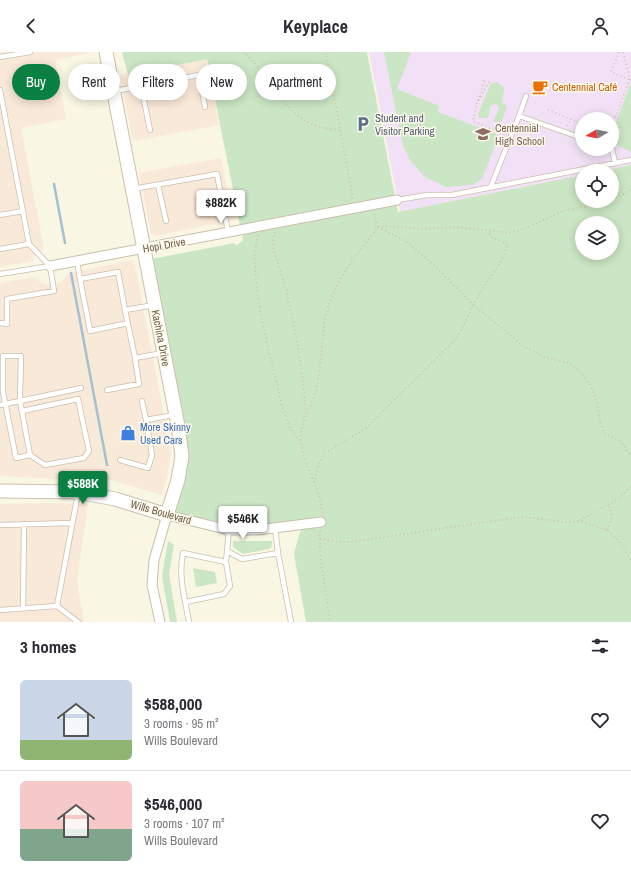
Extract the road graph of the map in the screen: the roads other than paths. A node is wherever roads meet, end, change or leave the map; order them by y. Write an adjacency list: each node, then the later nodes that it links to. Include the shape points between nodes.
1 (30, 52): 3 (lane)
2 (106, 52): 4 (street, Kachina Drive)
3 (0, 57)
4 (108, 64)
5 (188, 77): 10 (lane, via 199,75)
6 (0, 90): 21 (lane)
7 (526, 96): 11 (lane)
8 (115, 100): 19 (street, Kachina Drive)
9 (144, 100): 12 (lane)
10 (205, 107)
11 (519, 116): 13 (lane); 18 (lane)
12 (150, 130)
13 (575, 136)
14 (614, 156): 16 (lane)
15 (631, 160): 16 (lane)
16 (615, 163): 18 (lane)
17 (158, 185): 19 (lane); 23 (lane); 24 (lane, via 217,174)
18 (492, 186): 20 (lane, via 452,195 427,195)
19 (132, 189): 26 (street, Kachina Drive)
20 (397, 200): 24 (street, Hopi Drive)
21 (23, 211): 22 (lane); 25 (lane)
22 (0, 215)
23 (166, 221)
24 (228, 234): 26 (street, Hopi Drive)
25 (29, 244): 27 (lane); 29 (lane)
26 (143, 248): 28 (street, Hopi Drive); 32 (street, Kachina Drive)
27 (0, 249)
28 (77, 261): 29 (street, Hopi Drive); 31 (lane)
29 (50, 266): 30 (lane); 34 (lane, via 54,291 7,299 7,324)
30 (0, 274)
31 (80, 279): 33 (lane, via 118,272); 35 (lane, via 90,331)
32 (154, 305): 33 (lane); 36 (street, Kachina Drive)
33 (125, 310): 35 (lane)
34 (0, 323)
35 (128, 324): 38 (lane)
36 (163, 353): 38 (lane); 45 (street, Kachina Drive)
37 (2, 356): 41 (lane, via 20,356); 43 (lane)
38 (135, 358): 40 (lane, via 139,384)
39 (81, 388): 41 (lane)
40 (107, 390)
41 (20, 401): 43 (lane); 44 (lane)
42 (142, 401): 46 (lane)
43 (3, 404): 47 (lane, via 16,458)
44 (22, 411): 47 (lane); 47 (lane, via 78,399 89,451 84,458 45,465)
45 (176, 415): 46 (lane); 51 (street, Kachina Drive, via 182,456 178,480)
46 (146, 420): 48 (lane, via 152,455 148,468)
47 (30, 455)
48 (120, 460)
49 (0, 491): 50 (street, Wills Boulevard)
50 (78, 492): 51 (street, Wills Boulevard, via 115,499); 53 (lane)
51 (167, 514): 57 (street, Wills Boulevard); 66 (street, Kachina Drive, via 154,560 152,585)
52 (321, 522): 56 (street, Wills Boulevard)
53 (72, 523): 54 (lane); 62 (lane)
54 (24, 524): 55 (lane); 63 (lane)
55 (0, 525)
56 (275, 528): 57 (street, Wills Boulevard); 59 (lane)
57 (229, 530): 58 (lane)
58 (227, 551): 59 (lane, via 242,559); 60 (lane)
59 (278, 553): 68 (lane)
60 (226, 562): 61 (lane, via 230,586 224,594); 61 (lane, via 183,553 180,568)
61 (186, 602): 67 (lane)
62 (57, 606): 63 (lane); 65 (lane)
63 (23, 608): 64 (lane)
64 (0, 610)
65 (78, 622)
66 (160, 622)
67 (189, 622)
68 (291, 622)

